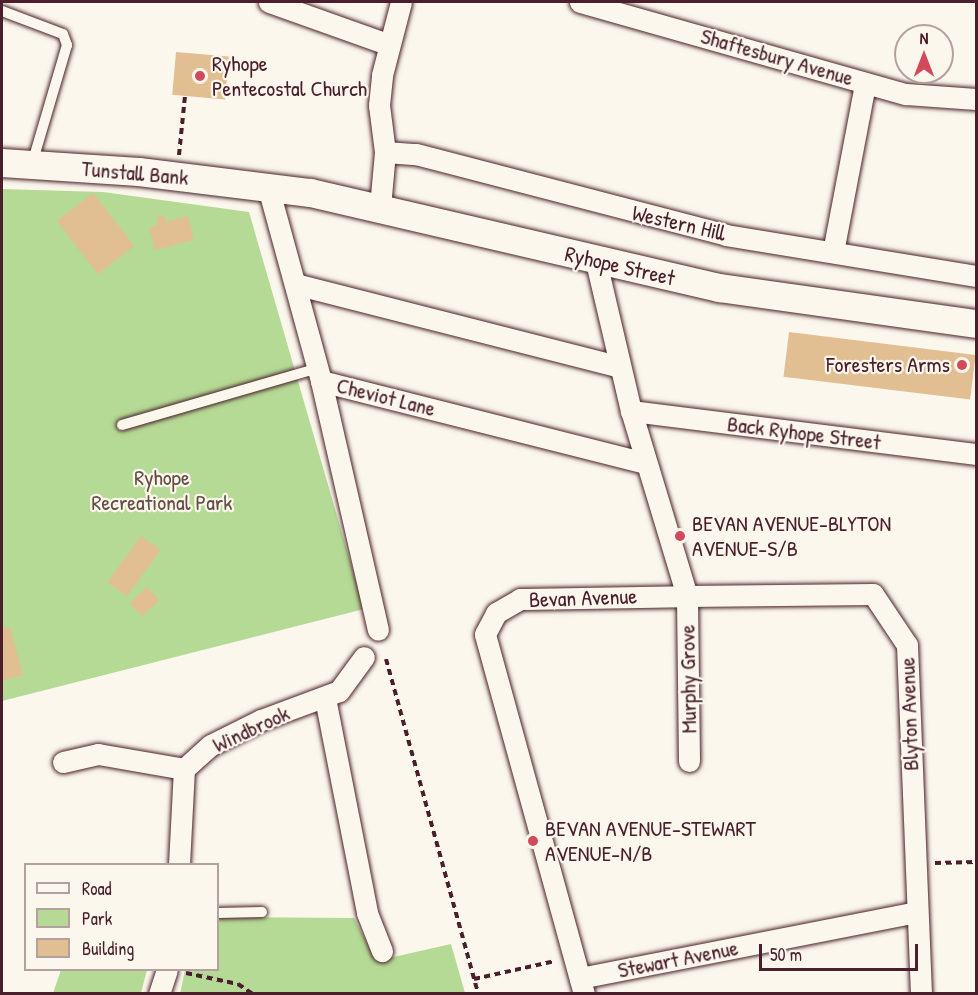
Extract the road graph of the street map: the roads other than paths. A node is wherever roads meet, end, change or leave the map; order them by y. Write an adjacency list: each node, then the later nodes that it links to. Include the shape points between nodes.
1 (401, 2): 5 (street)
2 (580, 2): 6 (street, Shaftesbury Avenue)
3 (282, 5): 5 (street)
4 (2, 11): 10 (lane, via 63,34 68,45)
5 (387, 44): 8 (street, via 379,105)
6 (866, 84): 7 (street, Shaftesbury Avenue, via 906,94); 13 (street)
7 (976, 99)
8 (385, 152): 12 (street); 13 (street, Western Hill, via 416,154 726,235)
9 (2, 163): 10 (main road, Tunstall Bank)
10 (32, 165): 11 (main road, Tunstall Bank)
11 (268, 187): 12 (main road, Ryhope Street); 16 (street, Cheviot Lane)
12 (380, 207): 14 (main road, Ryhope Street)
13 (833, 252): 15 (street, Western Hill)
14 (597, 262): 17 (main road, Ryhope Street, via 720,288); 18 (street)
15 (976, 276)
16 (295, 284): 18 (street); 19 (street, Cheviot Lane)
17 (976, 324)
18 (620, 367): 20 (street)
19 (319, 374): 21 (lane); 23 (street, Cheviot Lane); 25 (street)
20 (632, 411): 22 (street, Back Ryhope Street); 23 (street)
21 (122, 425)
22 (976, 454)
23 (646, 463): 24 (street)
24 (687, 596): 28 (street, Murphy Grove); 34 (street, Blyton Avenue, via 873,594 907,645); 37 (street, Bevan Avenue, via 520,599 496,613 485,634)
25 (378, 630)
26 (364, 657): 27 (street, Windbrook, via 339,691)
27 (325, 698): 30 (street, Windbrook, via 251,725 211,746); 35 (street, via 367,913)
28 (689, 761)
29 (63, 762): 30 (street, via 98,754)
30 (184, 769): 31 (street)
31 (179, 863)
32 (219, 912): 33 (lane)
33 (262, 912)
34 (917, 912): 37 (street, Stewart Avenue); 39 (street, Blyton Avenue)
35 (382, 951)
36 (166, 971): 38 (street)
37 (582, 986)
38 (159, 993)
39 (921, 993)

